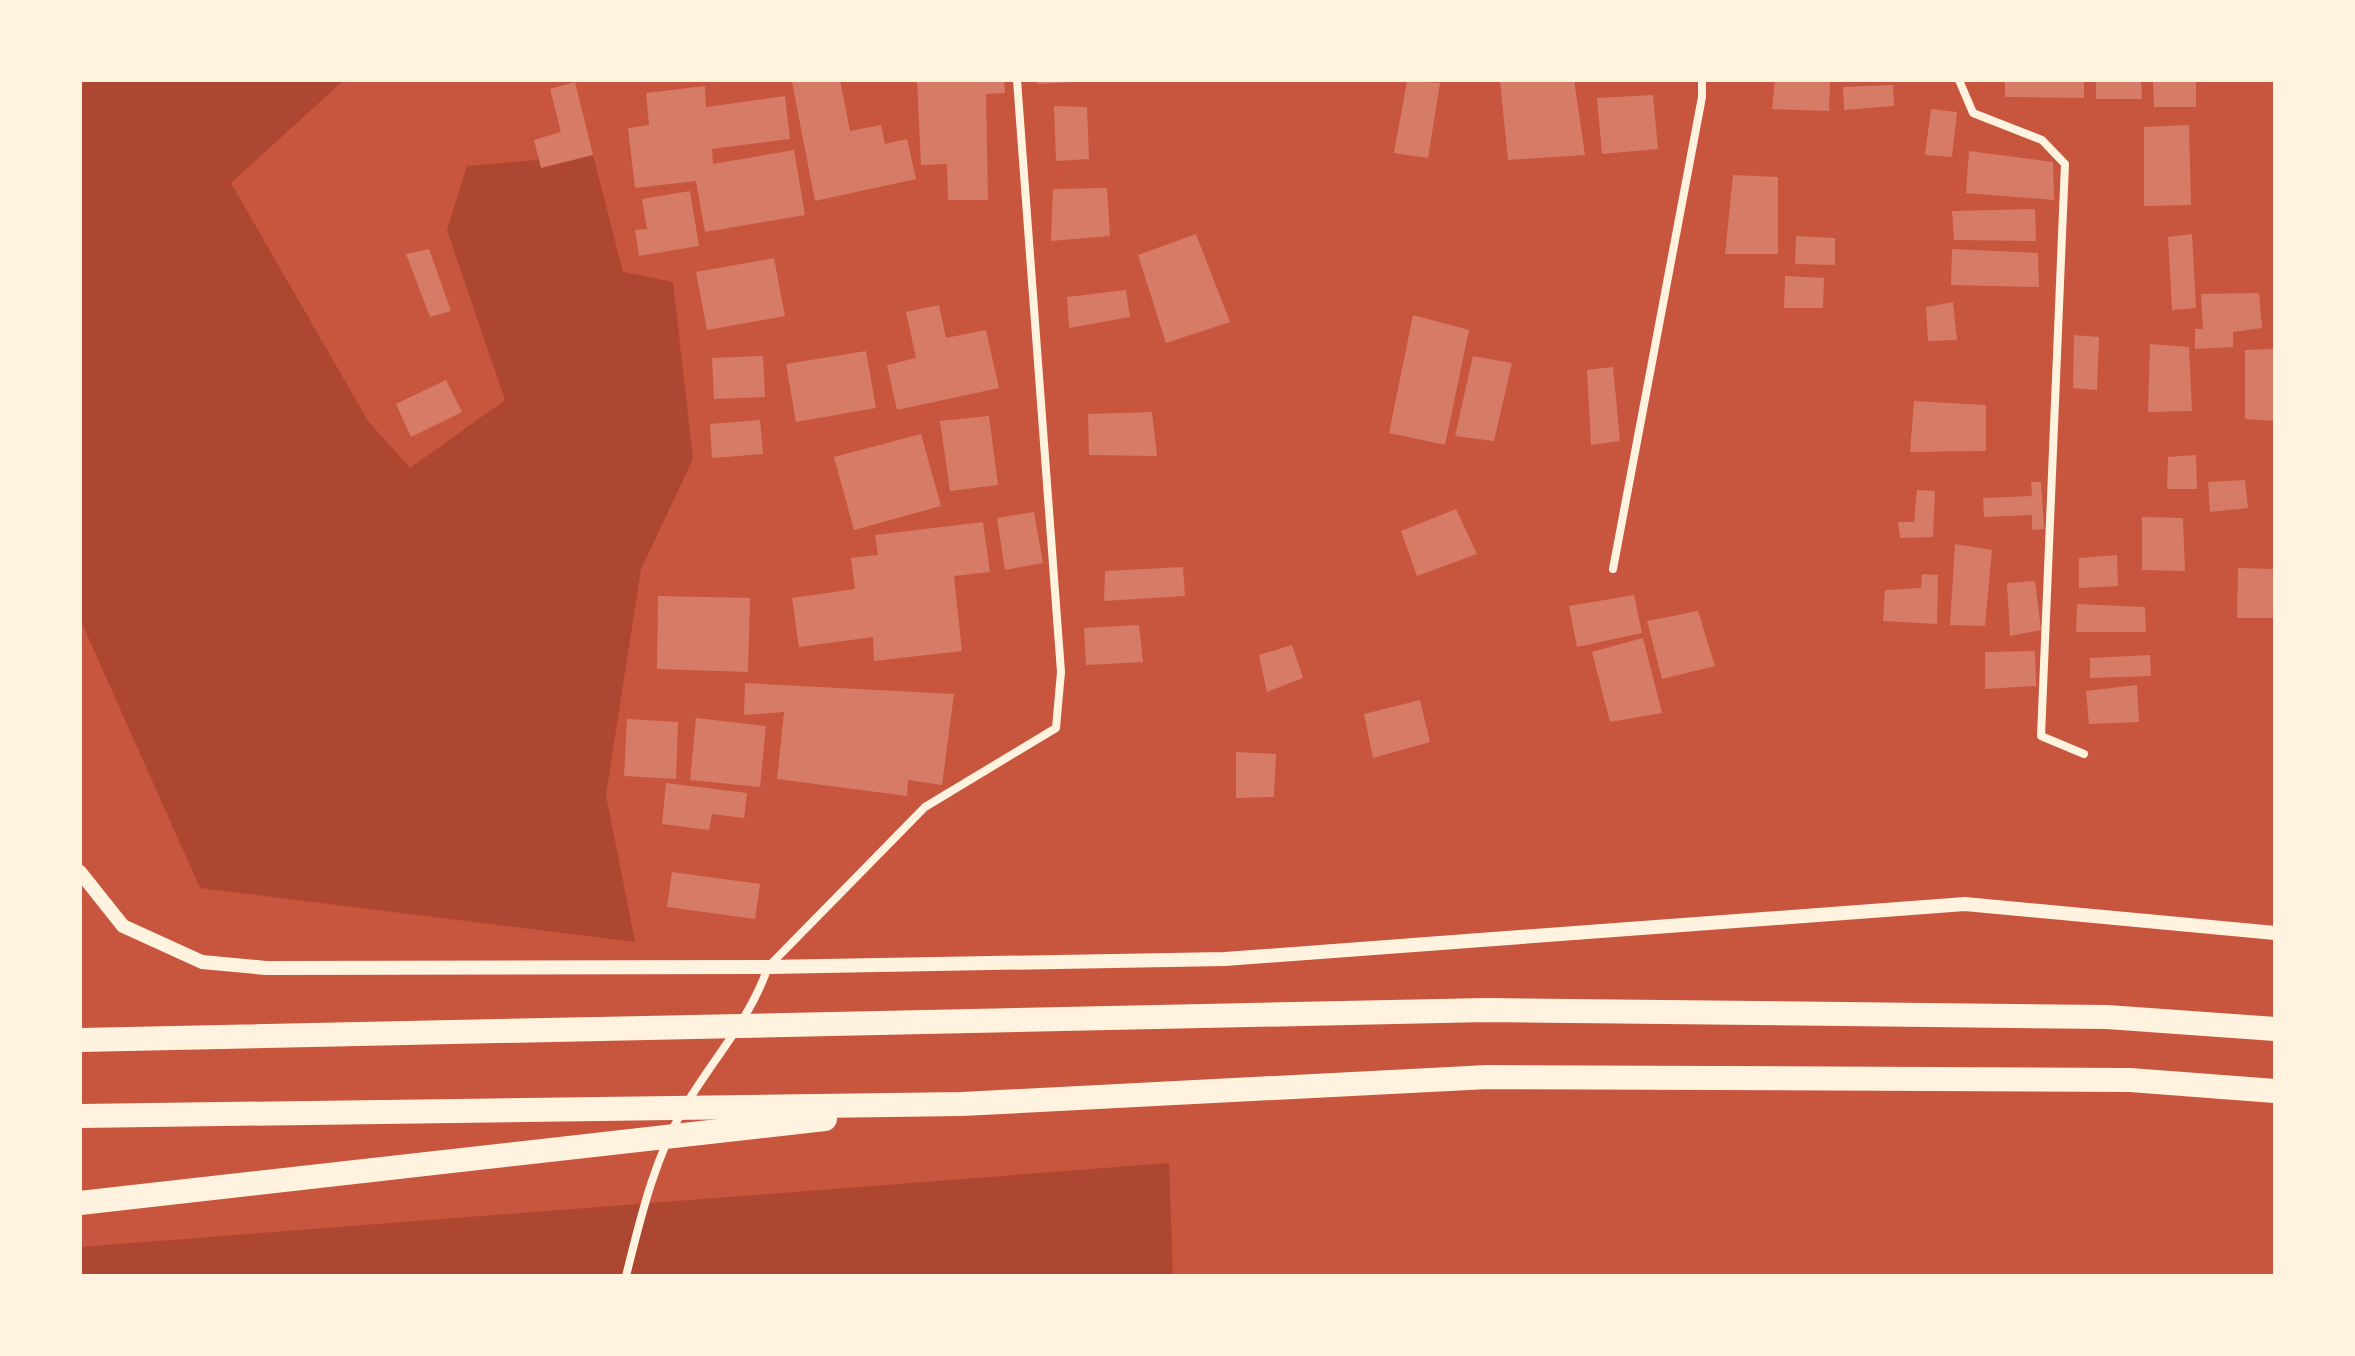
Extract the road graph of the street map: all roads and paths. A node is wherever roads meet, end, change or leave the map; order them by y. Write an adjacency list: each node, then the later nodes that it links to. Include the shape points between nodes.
1 (1017, 80): 8 (street, via 1061,672 1056,728 925,807)
2 (1702, 80): 4 (street)
3 (1959, 80): 5 (street, via 1973,113 2042,140 2065,164 2041,736)
4 (1613, 569)
5 (2084, 754)
6 (80, 872): 8 (street, via 123,926 202,962 266,968)
7 (2275, 933): 8 (street, via 1965,904 1225,959)
8 (768, 967): 15 (street, via 757,999 682,1110 645,1203)
9 (2275, 1029): 10 (highway, via 2107,1017 1487,1010)
10 (80, 1040)
11 (2275, 1091): 12 (highway, via 2130,1080 1488,1077)
12 (962, 1104): 13 (highway); 14 (highway)
13 (80, 1116)
14 (80, 1203)
15 (626, 1276)

